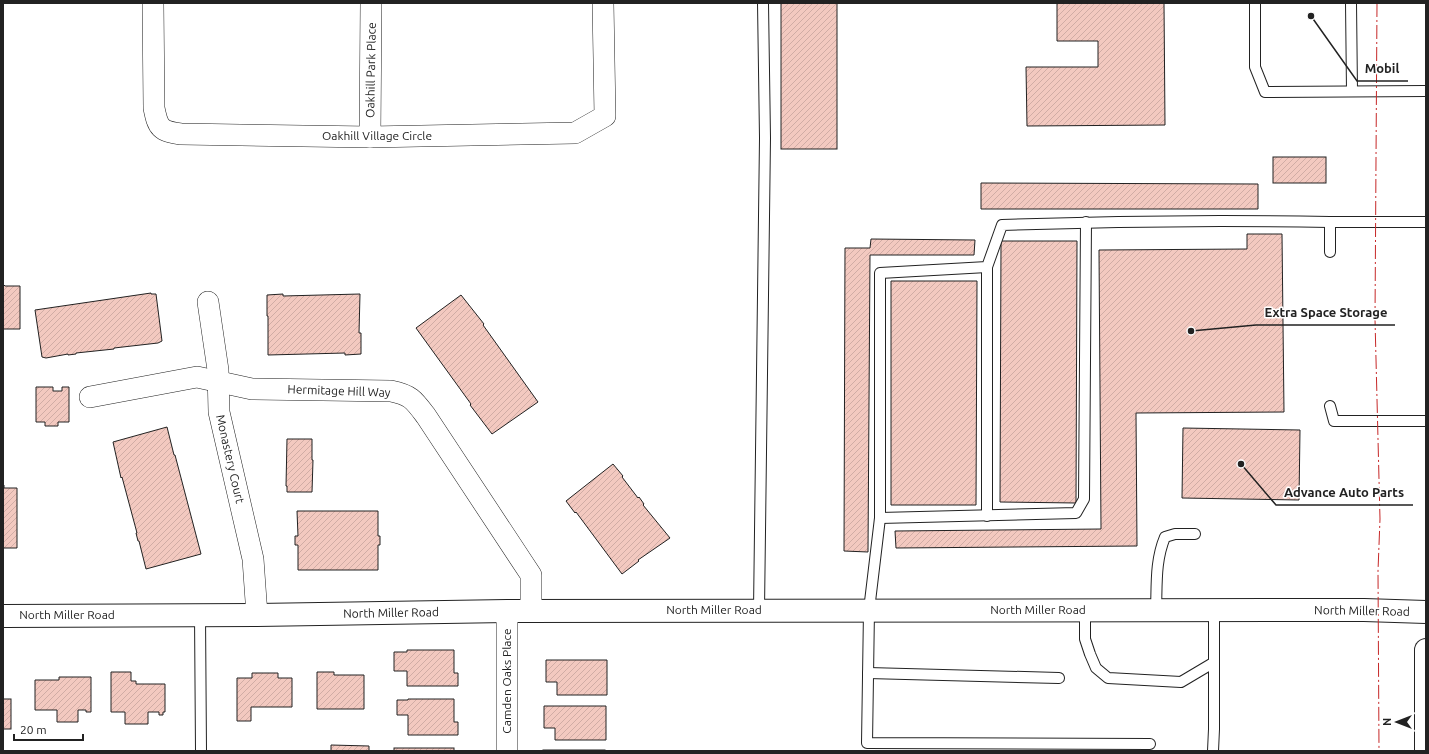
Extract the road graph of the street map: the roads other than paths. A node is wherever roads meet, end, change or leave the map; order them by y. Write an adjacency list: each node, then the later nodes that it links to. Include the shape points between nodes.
1 (154, 3): 9 (street, Oakhill Village Circle, via 154,108 160,128 181,134)
2 (371, 3): 9 (street, Oakhill Park Place)
3 (603, 3): 9 (street, Oakhill Village Circle, via 605,116 575,133)
4 (763, 3): 23 (lane, via 765,138)
5 (1255, 3): 7 (lane, via 1255,67 1265,92)
6 (1351, 3): 7 (lane)
7 (1352, 91): 8 (lane)
8 (1426, 91)
9 (370, 137)
10 (1086, 222): 11 (lane); 14 (lane, via 1002,225); 20 (lane, via 1084,499 1076,513)
11 (1330, 222): 12 (lane); 13 (lane)
12 (1426, 222)
13 (1330, 252)
14 (987, 267): 20 (lane); 21 (lane, via 880,273)
15 (208, 302): 16 (street, Monastery Court)
16 (218, 381): 17 (street, Hermitage Hill Way, via 197,377); 29 (street, Hermitage Hill Way, via 252,389 391,391 414,400 530,575); 32 (street, Monastery Court, via 219,412 253,559)
17 (90, 397)
18 (1330, 406): 19 (lane, via 1334,422)
19 (1426, 422)
20 (987, 516): 21 (lane)
21 (880, 518): 24 (lane)
22 (1195, 534): 26 (lane, via 1165,537 1157,564)
23 (759, 610): 24 (main road, North Miller Road); 29 (main road, North Miller Road)
24 (869, 610): 25 (main road, North Miller Road); 36 (lane)
25 (1085, 610): 26 (main road, North Miller Road); 35 (lane, via 1084,639 1096,668 1108,678 1181,682)
26 (1156, 610): 27 (main road, North Miller Road)
27 (1214, 610): 30 (main road, North Miller Road); 35 (lane)
28 (508, 611): 29 (main road, North Miller Road); 32 (main road, North Miller Road); 41 (street, Camden Oaks Place)
29 (530, 611)
30 (1426, 612)
31 (200, 615): 32 (main road, North Miller Road); 33 (main road, North Miller Road); 40 (lane)
32 (257, 615)
33 (3, 616)
34 (1426, 650): 43 (main road)
35 (1213, 663): 42 (lane)
36 (868, 673): 37 (lane); 39 (lane)
37 (1059, 678)
38 (1150, 744): 39 (lane)
39 (867, 747)
40 (201, 751)
41 (506, 751)
42 (1213, 751)
43 (1426, 751)

